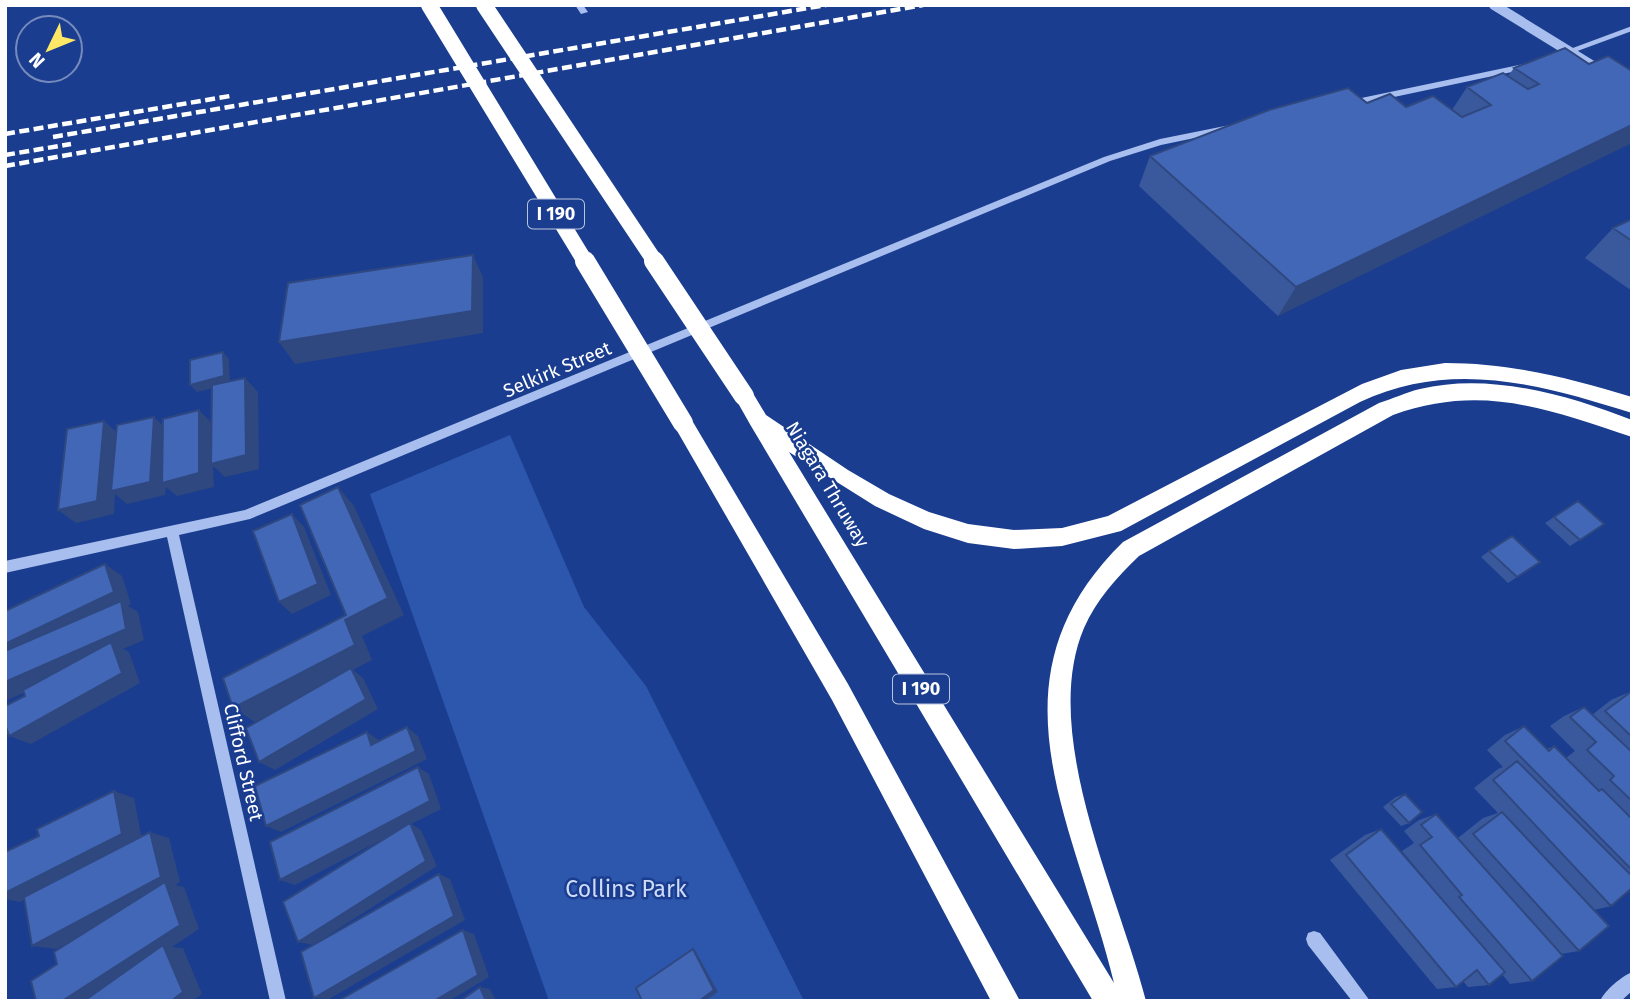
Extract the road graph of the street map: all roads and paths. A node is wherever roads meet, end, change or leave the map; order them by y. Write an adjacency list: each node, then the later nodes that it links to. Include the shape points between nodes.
1 (429, 5): 19 (highway, I 190, bridge, via 840,692)
2 (484, 5): 11 (highway, Niagara Thruway / I 190, bridge)
3 (1494, 5): 7 (street, bridge)
4 (1632, 29): 5 (street)
5 (1550, 58)
6 (1538, 62): 8 (street)
7 (1609, 75)
8 (1336, 106)
9 (1241, 125): 13 (street, Selkirk Street, via 1107,159 246,515)
10 (1632, 405): 11 (highway, via 1514,375 1478,371 1416,374 1359,394 1113,524 1048,540 971,534 923,521 831,470)
11 (758, 420): 17 (highway, Niagara Thruway / I 190)
12 (1632, 429): 20 (highway, via 1558,403 1488,393 1421,397 1386,409 1131,549 1106,573 1070,634 1060,682 1061,735 1068,793)
13 (172, 531): 14 (street, Selkirk Street); 18 (street, Clifford Street)
14 (5, 566)
15 (1314, 939): 21 (street)
16 (1632, 980): 22 (street)
17 (1104, 991)
18 (278, 1001)
19 (1006, 1001)
20 (1132, 1001)
21 (1362, 1001)
22 (1608, 1001)

